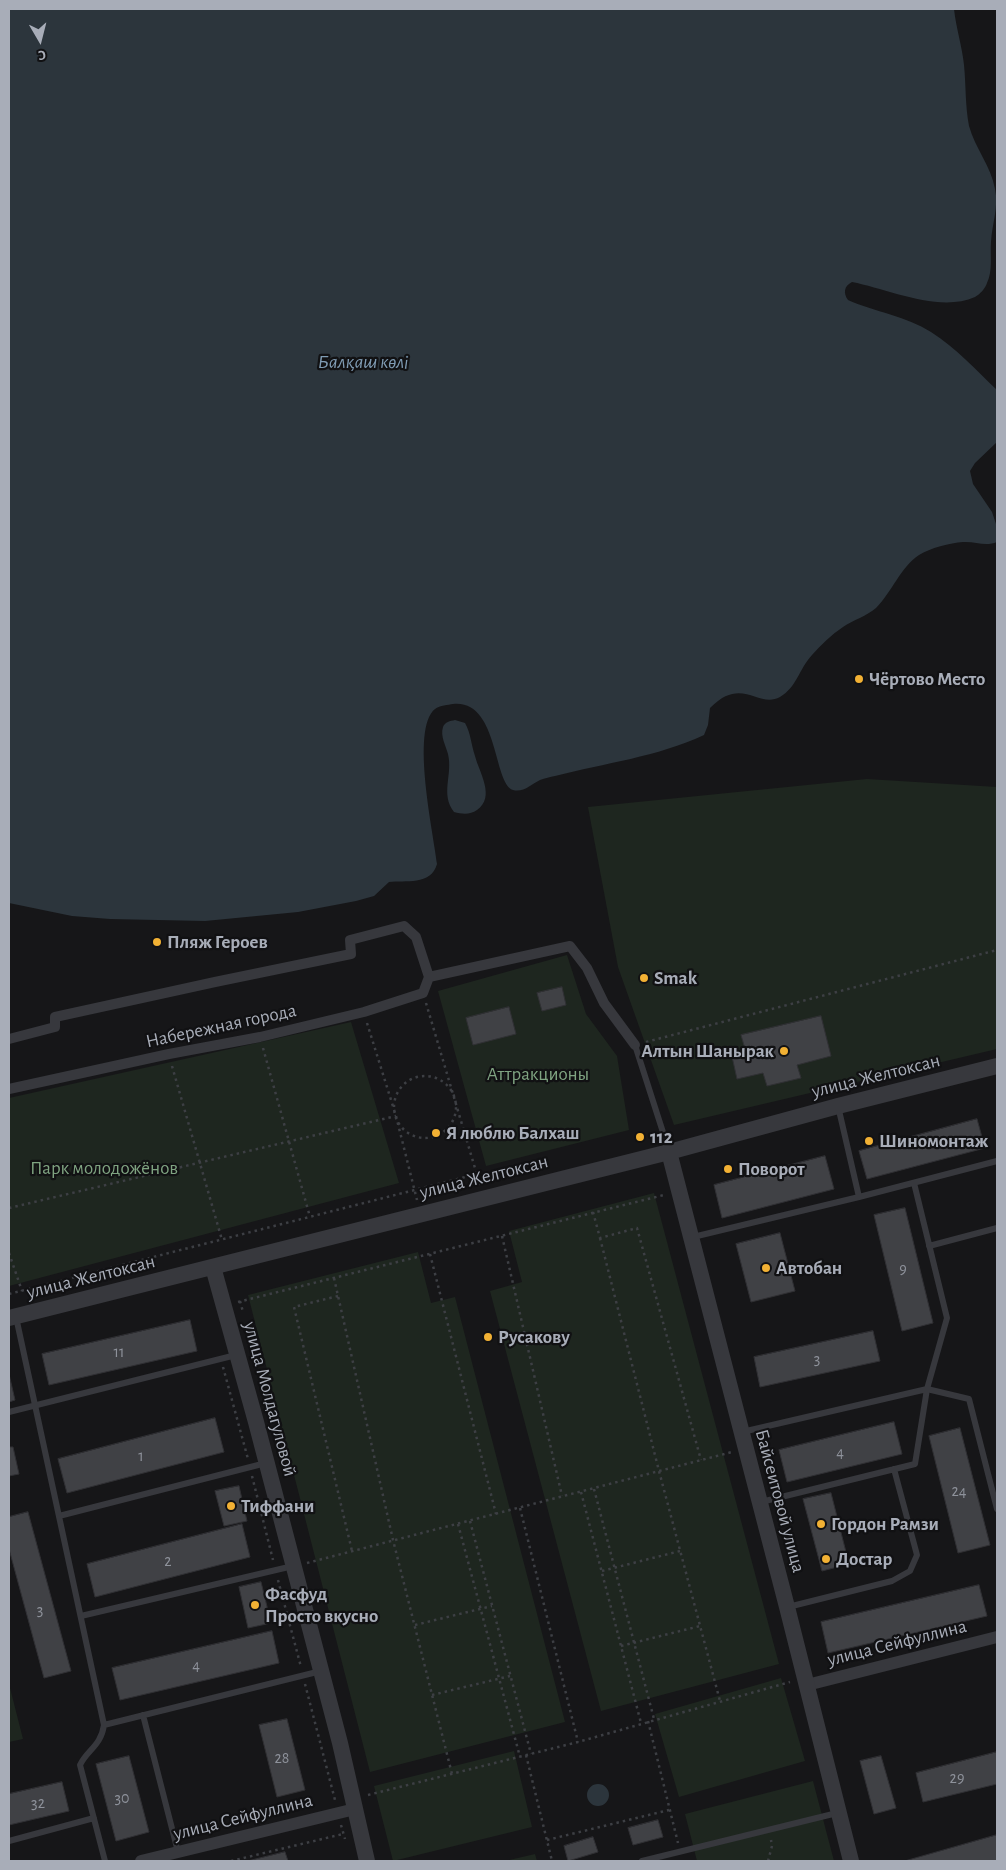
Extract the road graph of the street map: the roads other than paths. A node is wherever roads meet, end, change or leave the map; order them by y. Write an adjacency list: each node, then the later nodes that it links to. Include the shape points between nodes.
1 (428, 977): 2 (street, via 416,937 404,926 350,940 351,954 55,1017 55,1027); 3 (street, via 570,946 587,968 604,1003); 5 (street, Набережная города, via 423,993 364,1012)
2 (9, 1039)
3 (635, 1045): 7 (lane)
4 (997, 1066): 6 (street, улица Желтоксан)
5 (9, 1089)
6 (838, 1106): 7 (street, улица Желтоксан); 10 (lane)
7 (669, 1152): 12 (street, Байсеитовой улица); 14 (street, улица Желтоксан)
8 (997, 1161): 9 (lane)
9 (914, 1182): 10 (lane); 13 (lane)
10 (859, 1197): 12 (lane)
11 (997, 1228): 13 (lane)
12 (692, 1238): 20 (street, Байсеитовой улица)
13 (929, 1246): 17 (lane, via 947,1318)
14 (213, 1267): 15 (street, улица Желтоксан); 16 (street, улица Молдагуловой)
15 (12, 1317): 18 (lane)
16 (237, 1355): 18 (lane); 21 (street, улица Молдагуловой)
17 (927, 1389): 20 (lane); 22 (lane, via 915,1464); 24 (lane, via 969,1399)
18 (35, 1405): 19 (lane); 25 (lane)
19 (9, 1412)
20 (742, 1432): 23 (street, Байсеитовой улица)
21 (266, 1463): 25 (lane); 26 (street, улица Молдагуловой)
22 (894, 1469): 23 (lane); 27 (lane, via 917,1555 910,1571 892,1581)
23 (760, 1502): 27 (street, Байсеитовой улица)
24 (997, 1509)
25 (59, 1516): 28 (lane)
26 (294, 1566): 28 (lane); 30 (street, улица Молдагуловой)
27 (787, 1607): 31 (street, Байсеитовой улица)
28 (81, 1616): 33 (lane)
29 (997, 1637): 31 (street, улица Сейфуллина)
30 (321, 1671): 32 (lane); 34 (street, улица Молдагуловой)
31 (806, 1682): 35 (street, Байсеитовой улица)
32 (143, 1715): 33 (lane); 38 (lane)
33 (104, 1725): 36 (lane, via 93,1750 80,1765)
34 (354, 1804): 38 (street, улица Сейфуллина, via 338,1813); 41 (street, улица Молдагуловой)
35 (837, 1813): 42 (lane); 43 (street, Байсеитовой улица)
36 (94, 1818): 37 (lane); 39 (lane)
37 (9, 1841)
38 (178, 1852): 40 (street, улица Сейфуллина)
39 (105, 1861)
40 (141, 1861)
41 (367, 1861)
42 (642, 1861)
43 (850, 1861)

